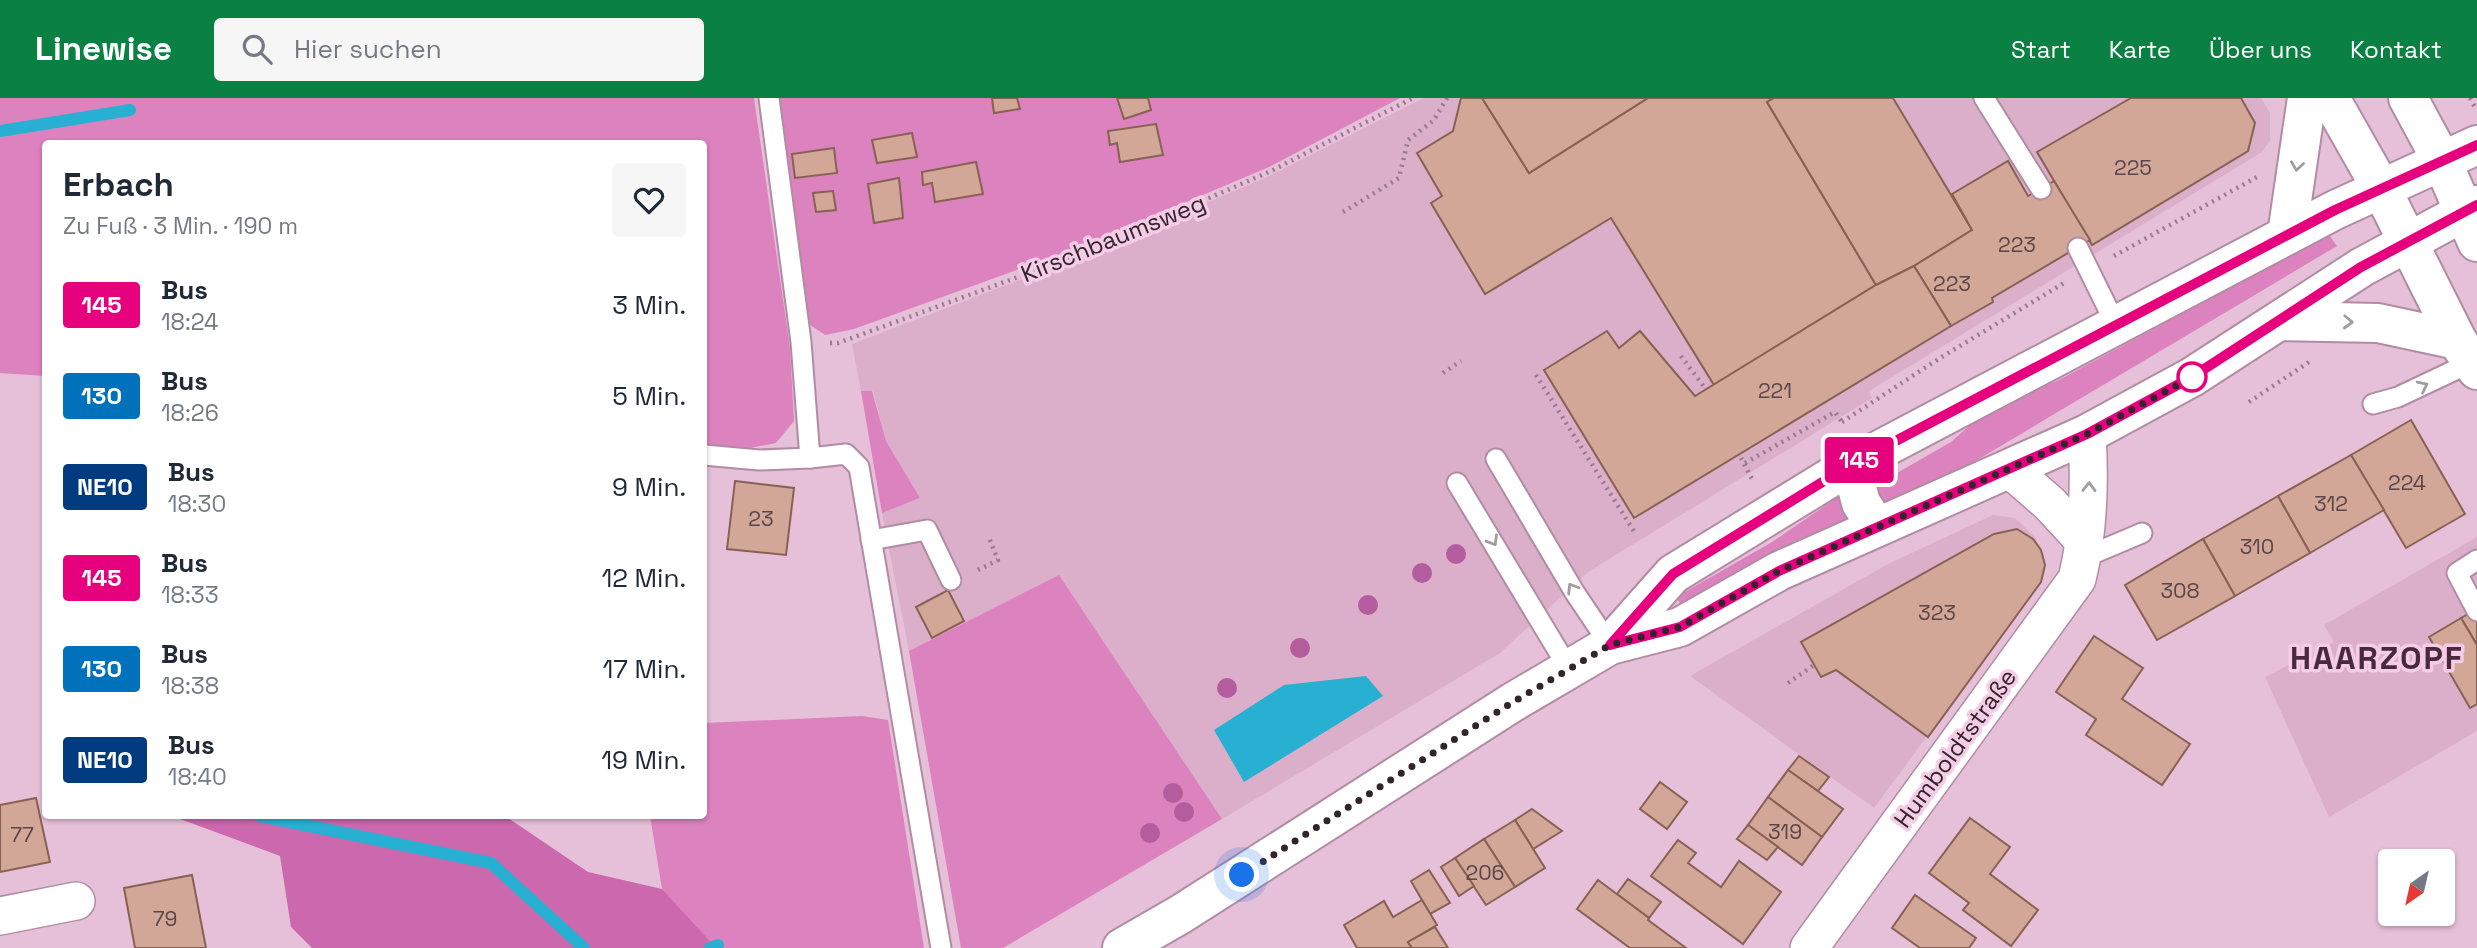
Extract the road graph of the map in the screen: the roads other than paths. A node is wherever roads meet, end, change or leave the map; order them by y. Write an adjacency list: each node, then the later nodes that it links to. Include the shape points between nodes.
1 (769, 98): 20 (lane, via 801,342)
2 (1984, 98): 9 (lane)
3 (2306, 98): 11 (main road, one-way to 11)
4 (2330, 98): 8 (main road)
5 (2408, 98): 7 (main road)
6 (2477, 145): 7 (main road)
7 (2442, 160): 8 (main road); 10 (main road)
8 (2381, 188): 11 (main road); 12 (main road)
9 (2041, 189)
10 (2473, 220): 12 (main road)
11 (2287, 235): 15 (main road)
12 (2410, 242): 14 (main road, via 2361,267); 16 (main road)
13 (2078, 248): 15 (lane)
14 (2280, 321): 16 (main road, one-way to 16, via 2378,323); 18 (main road, via 2192,377)
15 (2116, 325): 22 (main road)
16 (2468, 357): 17 (lane, one-way to 16, via 2399,397)
17 (2373, 404)
18 (2087, 434): 23 (main road); 28 (street, Humboldtstraße, one-way to 18, via 2090,492)
19 (707, 454): 20 (lane, via 760,460)
20 (810, 458): 27 (lane, via 846,454 859,467)
21 (1496, 459): 32 (lane, one-way to 21)
22 (1850, 465): 25 (main road, via 1861,503); 32 (main road, via 1673,574)
23 (2010, 469): 25 (main road); 28 (street, via 2050,504)
24 (1457, 483): 33 (lane, one-way to 33)
25 (1877, 527): 32 (main road, via 1779,571 1680,627)
26 (2142, 533): 28 (lane)
27 (871, 540): 30 (lane, via 927,530); 36 (lane)
28 (2083, 549): 38 (street, Humboldtstraße, via 2077,579)
29 (2477, 560): 31 (lane, via 2457,573)
30 (951, 580)
31 (2477, 611)
32 (1610, 645): 33 (main road)
33 (1569, 669): 37 (main road)
34 (76, 901): 35 (street)
35 (0, 916)
36 (941, 948)
37 (1122, 948)
38 (1808, 948)

